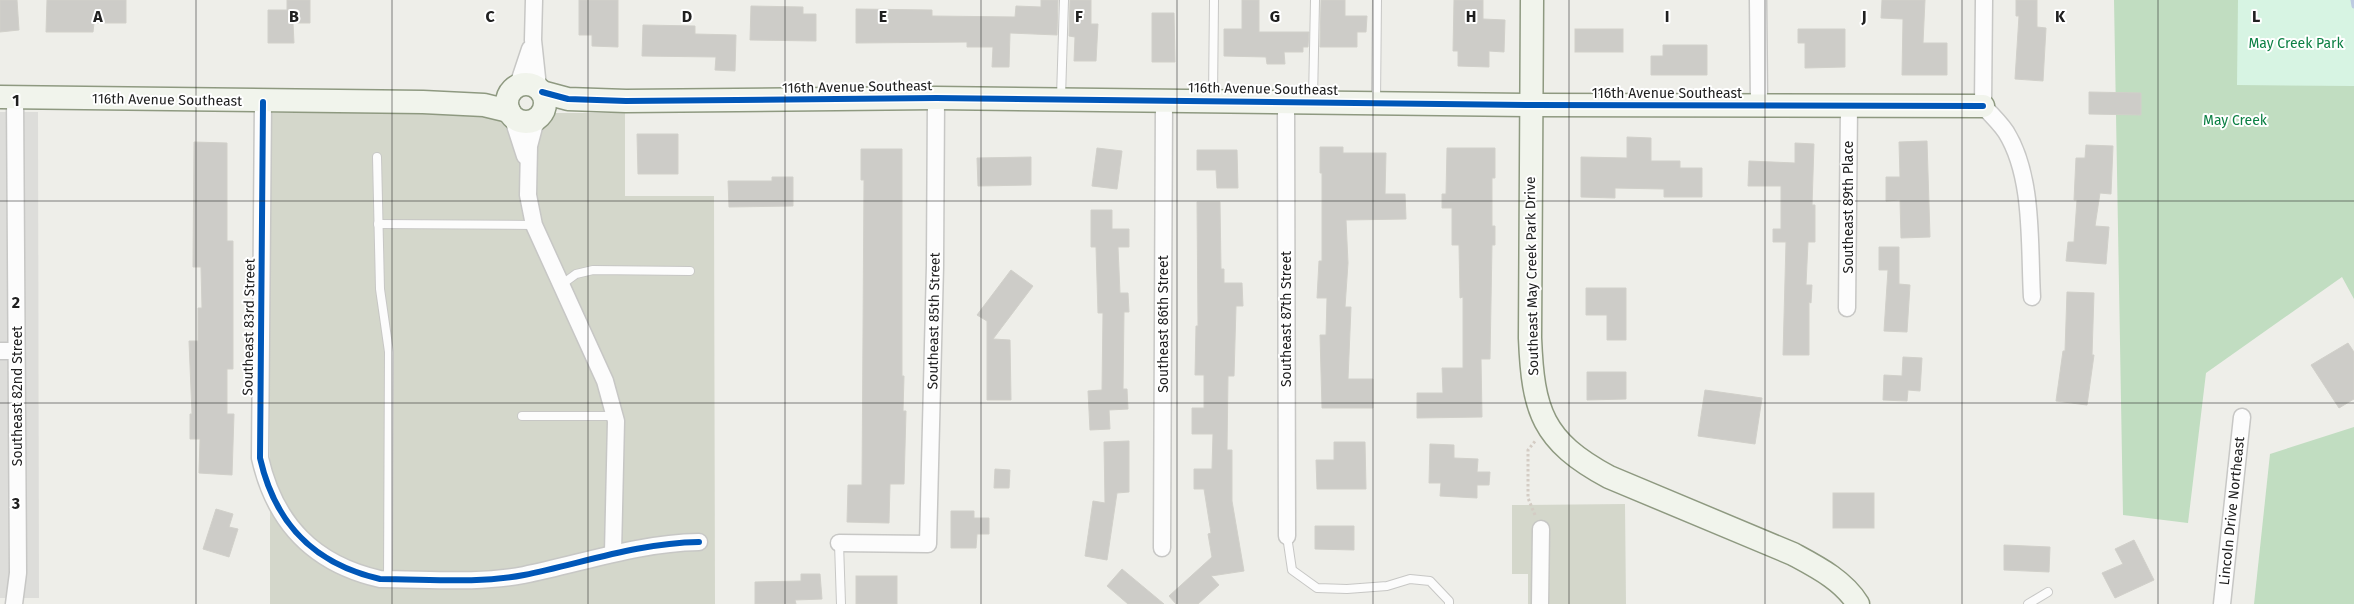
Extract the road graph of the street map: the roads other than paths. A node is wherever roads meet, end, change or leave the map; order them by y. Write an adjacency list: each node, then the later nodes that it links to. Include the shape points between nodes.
1 (534, 0): 10 (street)
2 (1064, 0): 12 (lane)
3 (1214, 0): 14 (lane)
4 (1315, 0): 18 (lane)
5 (1377, 0): 19 (lane)
6 (1532, 0): 20 (street, Southeast May Creek Park Drive)
7 (1758, 0): 21 (street)
8 (1984, 0): 23 (street)
9 (8, 97): 15 (street, 116th Avenue Southeast); 34 (street, Southeast 82nd Street)
10 (532, 97): 11 (street, 116th Avenue Southeast, via 626,101); 16 (street, 116th Avenue Southeast); 24 (street, via 507,101); 24 (street, 116th Avenue Southeast, via 528,122 521,122); 26 (street, via 534,127 529,146)
11 (936, 98): 12 (street, 116th Avenue Southeast); 41 (street, Southeast 85th Street, via 928,544)
12 (1061, 99): 13 (street, 116th Avenue Southeast)
13 (1164, 100): 14 (street, 116th Avenue Southeast); 42 (street, Southeast 86th Street)
14 (1213, 101): 17 (street, 116th Avenue Southeast)
15 (263, 102): 16 (street, 116th Avenue Southeast); 44 (street, Southeast 83rd Street, via 260,458 270,494 302,540 346,569)
16 (423, 102): 24 (street, 116th Avenue Southeast, via 484,105)
17 (1286, 102): 18 (street, 116th Avenue Southeast); 39 (street, Southeast 87th Street)
18 (1313, 102): 19 (street, 116th Avenue Southeast)
19 (1376, 103): 20 (street, 116th Avenue Southeast)
20 (1531, 105): 21 (street, 116th Avenue Southeast); 50 (street, Southeast May Creek Park Drive, via 1531,364 1537,402 1548,425 1566,450 1585,464 1793,554 1838,582)
21 (1759, 105): 22 (street, 116th Avenue Southeast)
22 (1849, 106): 23 (street, 116th Avenue Southeast); 32 (street, Southeast 89th Place)
23 (1983, 106): 31 (street, via 2006,131 2020,162 2026,192)
24 (510, 114): 26 (street)
25 (377, 157): 27 (lane)
26 (528, 173): 28 (street, via 528,195)
27 (378, 224): 28 (lane); 44 (lane, via 380,289 389,352)
28 (534, 225): 30 (street)
29 (690, 271): 30 (lane, via 593,270 576,274)
30 (561, 285): 36 (street, via 605,381)
31 (2032, 297)
32 (1848, 308)
33 (0, 351): 34 (street)
34 (16, 351): 46 (street, Southeast 82nd Street, via 18,573)
35 (522, 416): 36 (lane)
36 (615, 416): 43 (street)
37 (2242, 417): 52 (street, Lincoln Drive Northeast)
38 (1541, 529): 49 (street)
39 (1287, 536): 48 (lane, via 1292,570 1317,588 1387,586 1410,579 1430,581)
40 (699, 542): 43 (street, Southeast 83rd Street, via 659,544)
41 (839, 543): 47 (lane)
42 (1162, 548)
43 (612, 553): 44 (street, Southeast 83rd Street, via 504,578)
44 (388, 579)
45 (2048, 592): 51 (lane)
46 (14, 604)
47 (842, 604)
48 (1449, 604)
49 (1540, 604)
50 (1858, 604)
51 (2028, 604)
52 (2222, 604)

